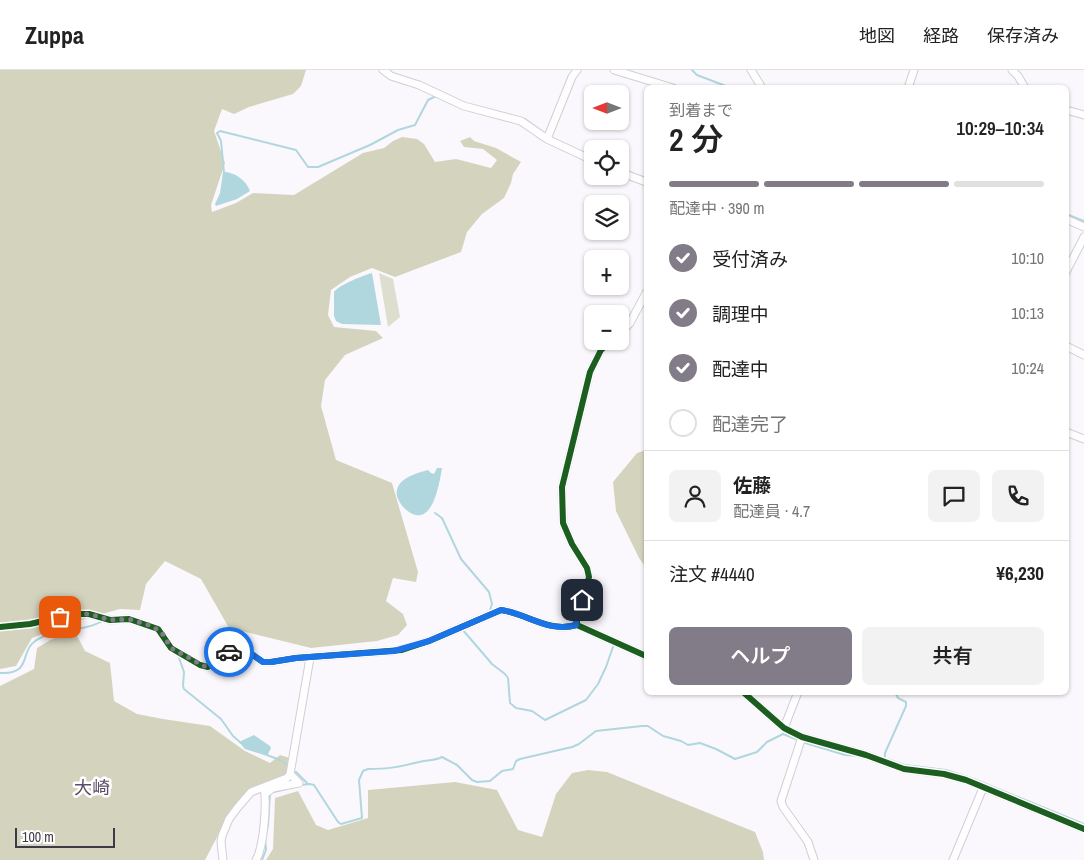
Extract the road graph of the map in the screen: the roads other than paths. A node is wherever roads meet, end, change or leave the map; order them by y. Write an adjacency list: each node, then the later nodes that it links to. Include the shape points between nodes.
1 (383, 70): 13 (street, via 464,106 521,121)
2 (577, 70): 13 (street)
3 (614, 70): 7 (street)
4 (751, 70): 8 (street)
5 (914, 70): 9 (street)
6 (1012, 70): 10 (street)
7 (663, 85)
8 (760, 85)
9 (909, 85)
10 (1023, 85)
11 (1069, 111): 12 (street)
12 (1084, 115)
13 (547, 139): 14 (street)
14 (584, 156)
15 (629, 175): 16 (street)
16 (644, 181)
17 (1069, 220): 18 (street)
18 (1084, 227)
19 (1084, 237): 20 (street)
20 (1069, 266)
21 (644, 297): 22 (street)
22 (629, 323)
23 (1069, 348): 25 (street)
24 (601, 350): 28 (street, via 590,372 562,487 563,523 589,576)
25 (1084, 355)
26 (1069, 433): 27 (street)
27 (1084, 439)
28 (576, 625): 30 (street); 31 (street, via 567,628 543,625 501,610 402,650)
29 (0, 627): 31 (street, via 89,614 104,619 129,619 152,626 162,633 171,648 204,666 241,650 263,662)
30 (644, 655)
31 (310, 658): 36 (street)
32 (746, 695): 34 (street)
33 (797, 695): 34 (street)
34 (784, 728): 35 (street)
35 (801, 740): 37 (street, via 866,755 904,769 954,776); 42 (street, via 781,801 808,842)
36 (290, 774): 38 (street); 38 (street, via 299,783)
37 (983, 788): 39 (street); 43 (street)
38 (264, 791): 40 (street, via 251,792 230,819 221,842); 41 (street, via 265,819 261,850)
39 (1084, 829)
40 (223, 860)
41 (256, 860)
42 (814, 860)
43 (954, 860)

